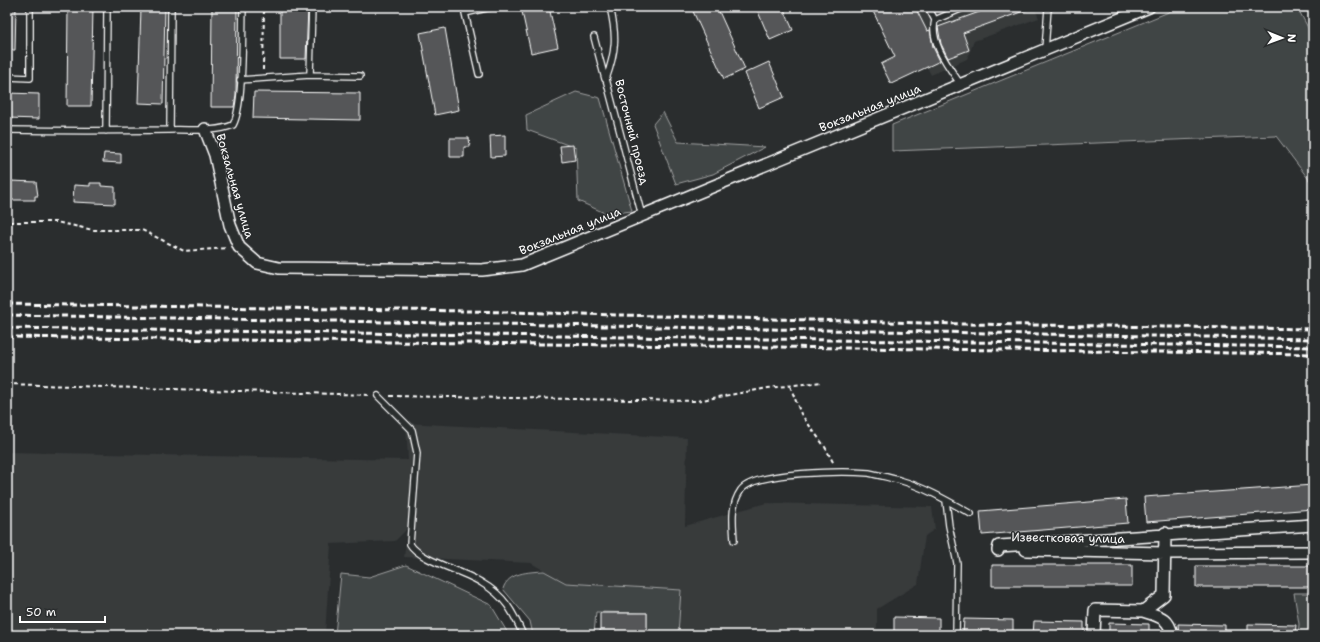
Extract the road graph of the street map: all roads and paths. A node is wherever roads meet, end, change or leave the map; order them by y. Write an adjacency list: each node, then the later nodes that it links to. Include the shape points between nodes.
1 (30, 7): 20 (lane, via 30,78)
2 (107, 7): 28 (lane)
3 (171, 7): 27 (lane)
4 (243, 7): 23 (lane)
5 (264, 7): 21 (path)
6 (312, 7): 18 (lane)
7 (491, 7): 17 (lane, via 465,13)
8 (610, 7): 22 (lane, Восточный проезд, via 615,44 614,58)
9 (928, 7): 14 (lane)
10 (965, 7): 14 (lane)
11 (1051, 7): 16 (lane, via 1048,8)
12 (1149, 7): 13 (street, Вокзальная улица)
13 (1133, 10): 16 (street, Вокзальная улица)
14 (935, 20): 24 (lane, via 932,30 945,60)
15 (594, 37): 22 (lane)
16 (1045, 50): 24 (street, Вокзальная улица)
17 (479, 74)
18 (310, 76): 19 (lane); 21 (lane)
19 (360, 76)
20 (7, 77)
21 (262, 78): 23 (lane)
22 (606, 79): 29 (lane, Восточный проезд)
23 (240, 80): 25 (lane, via 236,119 233,125)
24 (961, 85): 29 (street, Вокзальная улица)
25 (205, 129): 27 (lane, Вокзальная улица); 31 (street, Вокзальная улица, via 215,155 230,225)
26 (7, 130): 28 (lane, Вокзальная улица)
27 (170, 130): 28 (lane, Вокзальная улица)
28 (106, 131)
29 (642, 216): 31 (street, Вокзальная улица, via 522,265 482,270 279,268 257,263)
30 (10, 222): 31 (path, via 56,222 93,230 142,230 184,251)
31 (239, 247)
32 (822, 382): 34 (path)
33 (7, 384): 35 (path)
34 (790, 386): 35 (path, via 696,401); 36 (path, via 801,414 825,447)
35 (378, 396): 45 (lane, via 412,430 417,453 410,544 413,550 483,583 494,591 511,608)
36 (838, 472): 37 (lane, via 870,474 899,480); 41 (lane, via 790,474 759,480 742,489 732,508)
37 (946, 501): 38 (lane); 46 (lane, via 957,564)
38 (971, 514)
39 (1313, 525): 40 (street, Известковая улица)
40 (1165, 533): 42 (street); 42 (street, Известковая улица, via 999,546 998,550)
41 (734, 540)
42 (1165, 552): 43 (street, Известковая улица); 44 (street, via 1164,595)
43 (1313, 552)
44 (1143, 612): 47 (street, via 1095,610); 48 (street, via 1163,617 1171,628)
45 (523, 635)
46 (956, 635)
47 (1094, 635)
48 (1172, 635)

